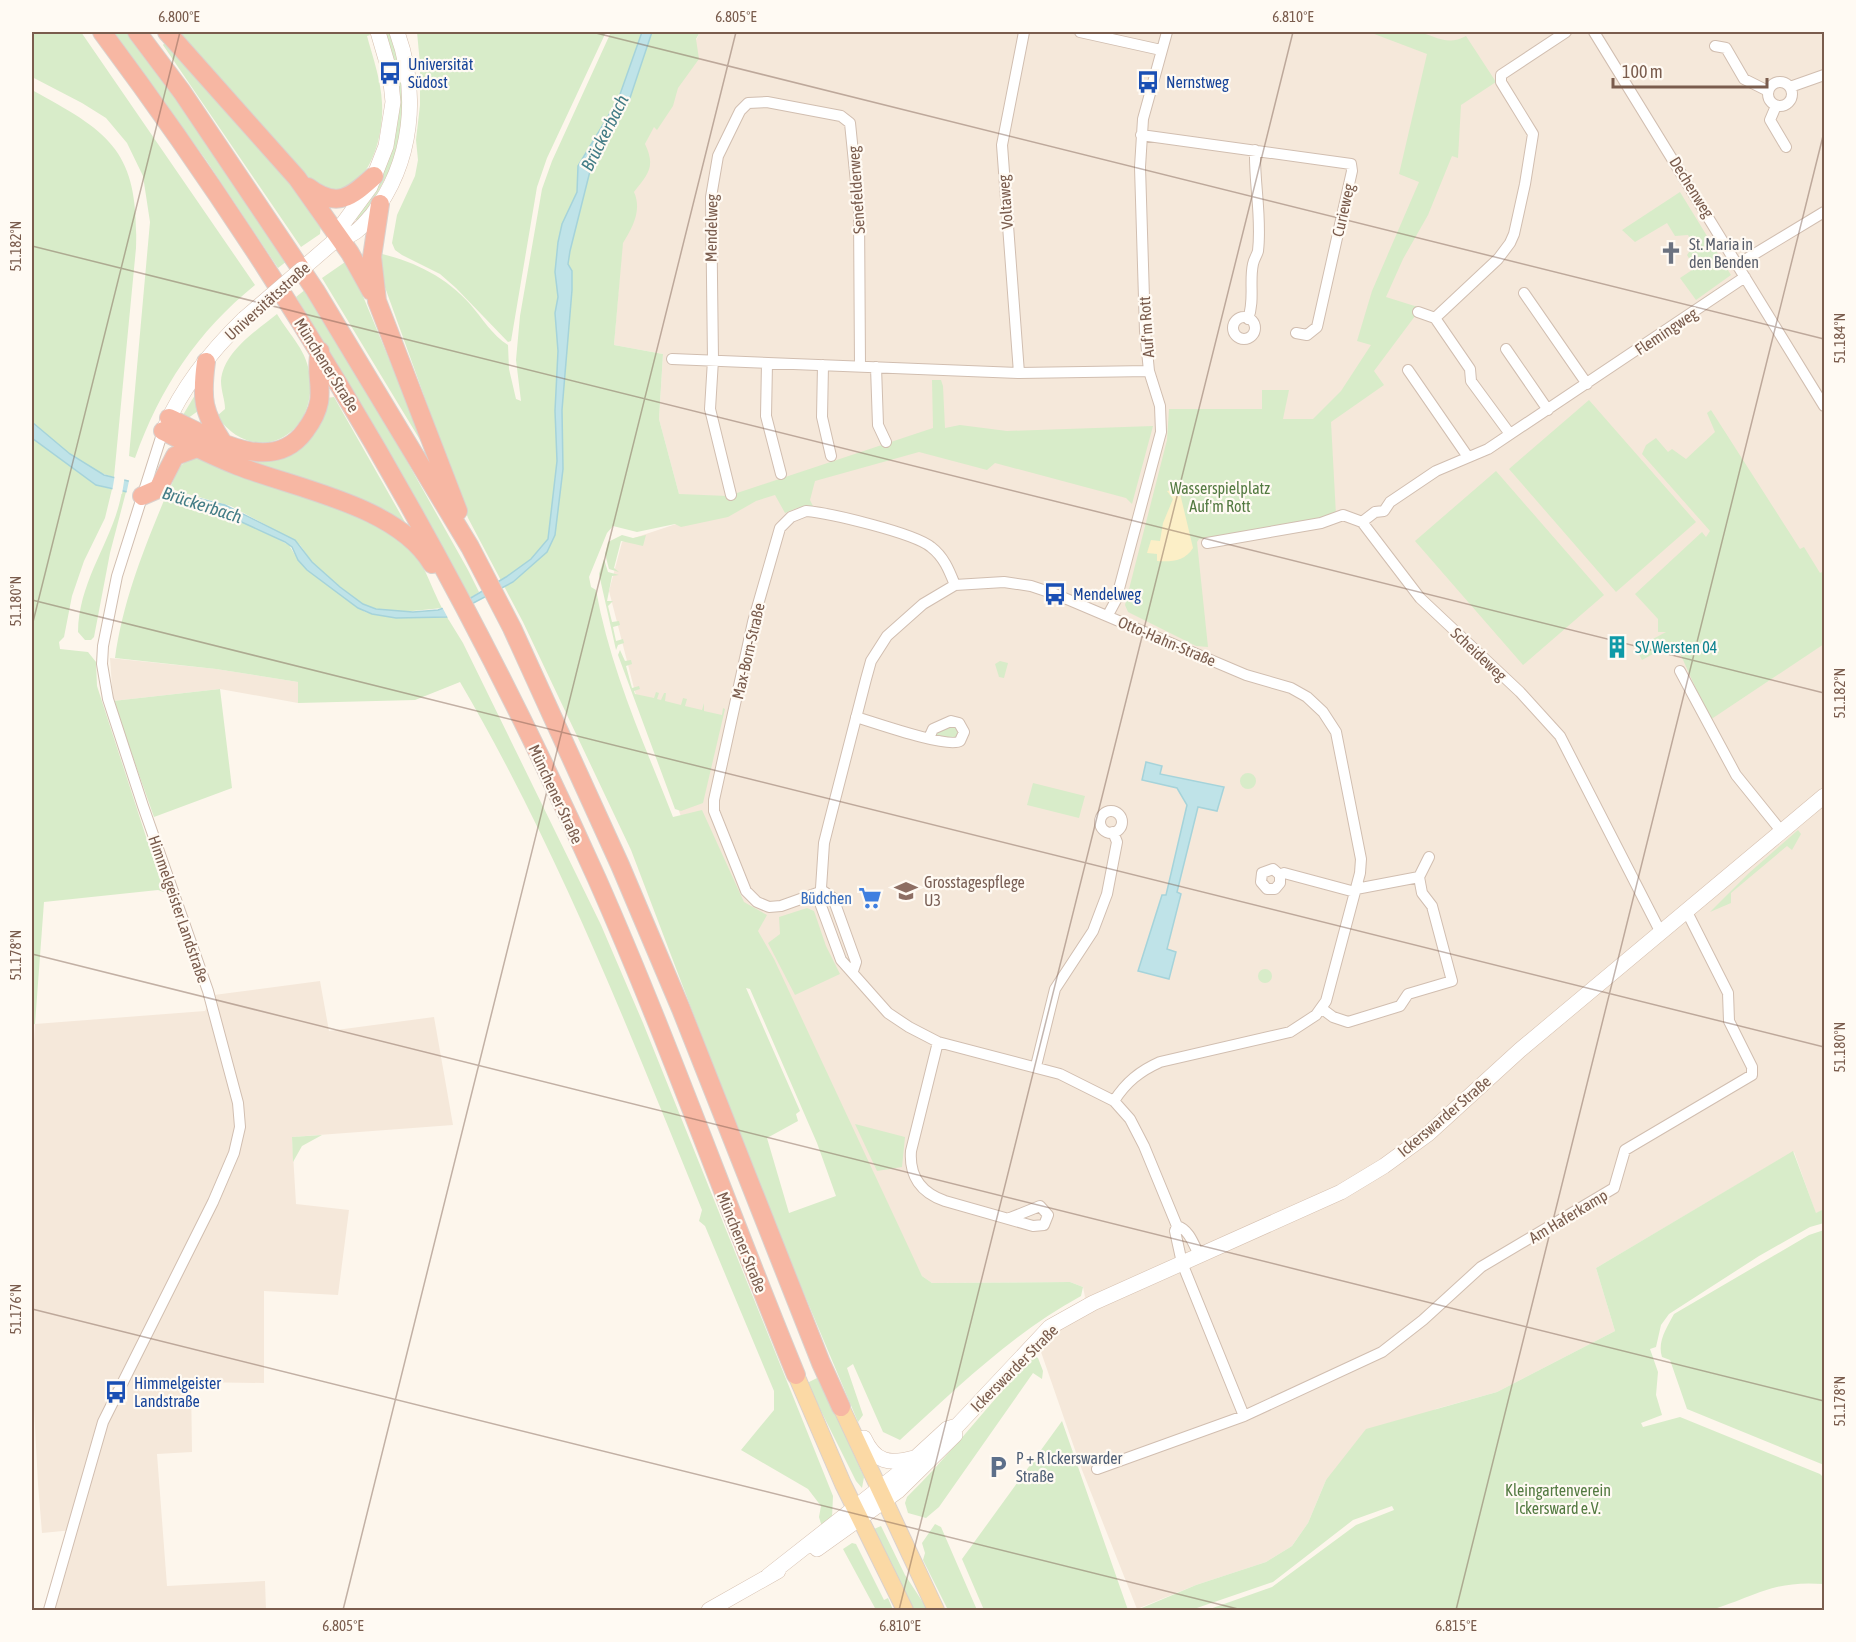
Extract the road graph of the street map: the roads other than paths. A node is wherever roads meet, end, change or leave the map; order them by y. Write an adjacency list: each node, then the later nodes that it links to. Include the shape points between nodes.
1 (102, 32): 35 (highway, Münchener Straße, via 242,231)
2 (137, 32): 62 (highway, Münchener Straße, via 315,290)
3 (167, 32): 22 (highway)
4 (378, 32): 21 (main road, Universitätsstraße, via 390,73 393,102 386,146)
5 (397, 32): 23 (main road, Universitätsstraße, via 410,79 409,127 394,178)
6 (1024, 32): 45 (street, Voltaweg, via 1002,145)
7 (1080, 32): 12 (street)
8 (1167, 32): 12 (street, Auf'm Rott)
9 (1566, 32): 32 (street, via 1502,73 1501,82 1533,134 1514,234 1498,259)
10 (1594, 32): 26 (street, Dechenweg)
11 (1715, 46): 15 (street, via 1726,48 1744,79)
12 (1161, 50): 18 (street, Auf'm Rott)
13 (1824, 75): 14 (street)
14 (1790, 87): 15 (street, via 1780,82); 17 (street, via 1790,102)
15 (1768, 91): 17 (street, via 1769,100)
16 (746, 104): 37 (street, Mendelweg, via 714,171 710,315); 41 (street, Senefelderweg, via 759,101 806,109 841,116 850,123 859,212)
17 (1776, 106): 19 (street, via 1770,120)
18 (1141, 135): 20 (street, Curieweg); 44 (street, Auf'm Rott)
19 (1786, 147)
20 (1256, 150): 31 (street, via 1258,253 1253,263 1252,308); 33 (street, Curieweg, via 1351,164 1317,327 1307,335)
21 (374, 176): 22 (highway, via 354,194 336,199 317,194); 25 (main road, Universitätsstraße, via 363,199 342,225)
22 (297, 178): 25 (highway)
23 (380, 204): 25 (main road, Universitätsstraße, via 356,232); 29 (highway, via 372,257)
24 (1824, 212): 26 (street)
25 (339, 237): 29 (highway); 38 (main road, Universitätsstraße, bridge, via 244,319)
26 (1738, 264): 27 (street, Dechenweg)
27 (1745, 276): 46 (street, Flemingweg); 47 (street, Dechenweg)
28 (1524, 293): 46 (street)
29 (377, 301): 62 (highway)
30 (1418, 312): 32 (street)
31 (1248, 318)
32 (1435, 318): 50 (street, via 1470,369 1471,381)
33 (1296, 333)
34 (1506, 349): 48 (street)
35 (320, 351): 52 (highway, via 316,365 319,402 302,436 281,448 256,453); 63 (highway, Münchener Straße, via 381,454)
36 (672, 359): 37 (street)
37 (713, 360): 39 (street); 58 (street, Mendelweg, via 711,419)
38 (206, 362): 49 (main road, Universitätsstraße); 52 (highway, via 203,402 208,421)
39 (767, 363): 40 (street); 57 (street, via 766,416)
40 (823, 365): 41 (street); 54 (street, via 822,417)
41 (860, 366): 42 (street)
42 (876, 367): 45 (street); 51 (street, via 878,425)
43 (1408, 370): 55 (street)
44 (1149, 371): 45 (street); 65 (street, Auf'm Rott, via 1160,406 1161,439 1116,600)
45 (1018, 373)
46 (1587, 384): 48 (street, Flemingweg)
47 (1824, 406)
48 (1548, 410): 50 (street, Flemingweg)
49 (166, 425): 52 (highway); 53 (highway); 56 (street)
50 (1510, 434): 55 (street, Flemingweg)
51 (886, 442)
52 (222, 443)
53 (197, 448): 56 (highway); 63 (highway, via 381,519 417,546)
54 (831, 456)
55 (1467, 457): 60 (street, Flemingweg, via 1436,471 1390,502 1384,511 1375,512)
56 (161, 463): 59 (highway, via 158,489)
57 (781, 474)
58 (731, 495)
59 (142, 496): 95 (street, Himmelgeister Landstraße, via 103,646 104,681 146,816 208,991 238,1103 240,1127 234,1153 213,1202 103,1422)
60 (1362, 522): 61 (street, via 1343,515 1321,523); 78 (street, Scheideweg, via 1420,598 1560,736)
61 (1206, 543)
62 (470, 547): 88 (highway, Münchener Straße, via 512,628 620,865)
63 (445, 581): 87 (highway, Münchener Straße, via 472,622 561,801 656,1018)
64 (955, 585): 65 (street, Otto-Hahn-Straße, via 1021,584); 67 (street, Otto-Hahn-Straße, via 923,604 887,636 872,661); 76 (street, Max-Born-Straße, via 948,565 933,549 910,537 806,511 791,517 780,528 753,622 714,811 746,891 757,902 781,906)
65 (1108, 615): 75 (street, Otto-Hahn-Straße, via 1246,675 1292,688 1323,712 1336,732 1360,851)
66 (1680, 671): 71 (street, via 1736,775)
67 (856, 717): 68 (street); 76 (street, Otto-Hahn-Straße, via 824,843)
68 (930, 738)
69 (1824, 796): 71 (main road, Ickerswarder Straße)
70 (1113, 832): 81 (street, via 1117,842 1104,903 1088,940 1055,989)
71 (1782, 832): 77 (main road, Ickerswarder Straße)
72 (1429, 857): 74 (street)
73 (1280, 875): 75 (street)
74 (1419, 877): 75 (street); 79 (street, via 1422,893 1432,906 1452,981 1407,994 1400,1006 1348,1022)
75 (1355, 890): 79 (street, Otto-Hahn-Straße)
76 (823, 891): 80 (street, via 833,898 856,962 853,971 888,1013)
77 (1687, 912): 78 (main road, Ickerswarder Straße); 89 (street, Am Haferkamp, via 1728,993 1729,1021 1752,1067 1752,1075 1625,1150 1614,1188 1481,1267 1382,1352)
78 (1661, 933): 85 (main road, Ickerswarder Straße, via 1520,1050 1428,1134 1384,1166 1341,1192)
79 (1321, 1008): 82 (street, Otto-Hahn-Straße, via 1290,1032 1160,1062 1131,1079)
80 (938, 1042): 81 (street); 83 (street, via 910,1168 932,1197)
81 (1036, 1066): 82 (street, via 1082,1083)
82 (1114, 1101): 84 (street, via 1130,1119 1144,1146)
83 (1010, 1218)
84 (1177, 1226): 85 (street, via 1189,1234); 86 (street)
85 (1199, 1255): 86 (main road, Ickerswarder Straße)
86 (1182, 1263): 89 (street); 90 (main road, Ickerswarder Straße, via 1056,1323)
87 (796, 1374): 94 (main road, Münchener Straße)
88 (841, 1407): 91 (main road, via 876,1457 892,1462); 93 (main road, Münchener Straße)
89 (1244, 1416): 92 (street, Am Haferkamp)
90 (957, 1426): 91 (main road, Ickerswarder Straße, via 947,1429); 93 (main road, Ickerswarder Straße, via 950,1441 903,1487)
91 (916, 1458): 93 (main road, Ickerswarder Straße)
92 (1097, 1469)
93 (881, 1496): 94 (main road, Ickerswarder Straße); 98 (main road, Münchener Straße)
94 (857, 1513): 96 (main road, Ickerswarder Straße, via 802,1559); 97 (main road, Münchener Straße)
95 (49, 1611)
96 (709, 1611)
97 (905, 1611)
98 (936, 1611)

